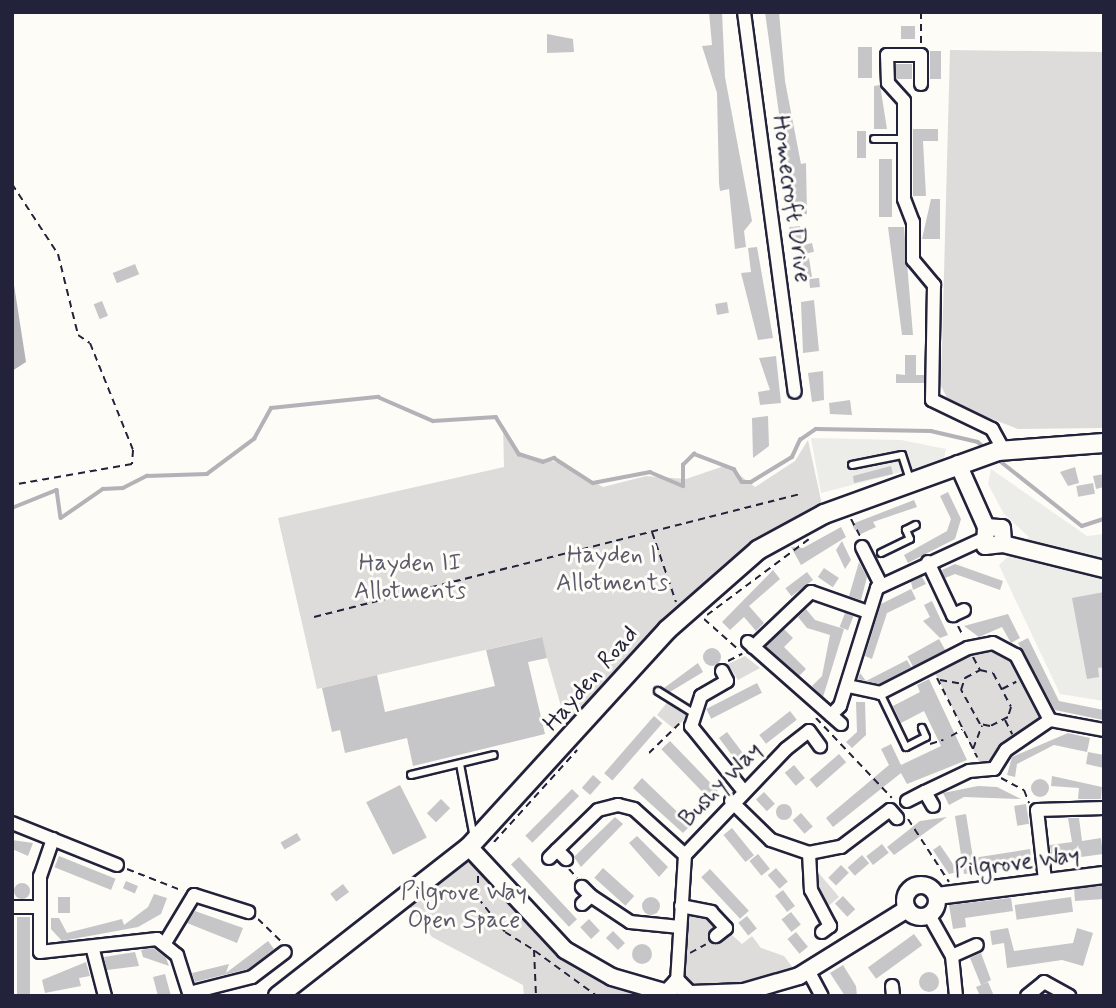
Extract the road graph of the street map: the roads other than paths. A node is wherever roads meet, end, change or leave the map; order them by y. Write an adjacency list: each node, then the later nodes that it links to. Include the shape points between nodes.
1 (744, 12): 5 (street, Homecroft Drive)
2 (921, 84): 4 (street, via 921,55 887,55 888,83 904,101)
3 (874, 139): 4 (lane)
4 (904, 139): 7 (street, via 904,199 913,222 914,260 934,285 932,400 987,426)
5 (795, 392)
6 (1104, 443): 7 (main road, Hayden Road)
7 (995, 452): 8 (main road, Hayden Road)
8 (958, 464): 10 (main road, Hayden Road); 12 (street)
9 (852, 465): 10 (lane, via 902,455)
10 (910, 482): 43 (main road, Hayden Road, via 780,536 694,618)
11 (916, 525): 14 (lane, via 906,530 910,538)
12 (983, 533): 15 (street); 16 (street, via 1002,528 1003,544)
13 (862, 547): 17 (street)
14 (881, 553)
15 (928, 562): 17 (street); 19 (street)
16 (1104, 569)
17 (881, 584): 18 (street)
18 (868, 612): 21 (street); 25 (street, via 811,593 747,650)
19 (959, 612)
20 (722, 671): 24 (street, via 727,681 701,696)
21 (848, 685): 23 (street); 25 (street)
22 (658, 691): 24 (lane)
23 (880, 694): 26 (street, via 968,648 1005,647 1028,676); 28 (lane, via 906,747 926,737)
24 (692, 712): 34 (street, via 697,740)
25 (831, 715): 27 (street)
26 (1050, 720): 29 (street); 35 (street, via 988,769)
27 (841, 724)
28 (922, 728)
29 (1104, 730)
30 (820, 746): 34 (street, Bushy Way, via 808,731)
31 (494, 755): 32 (lane)
32 (460, 764): 33 (lane); 43 (lane)
33 (411, 775)
34 (741, 789): 36 (street, Bushy Way)
35 (925, 792): 37 (street); 38 (street)
36 (731, 801): 44 (street, via 771,840); 45 (street, Bushy Way)
37 (908, 801)
38 (933, 807)
39 (1104, 808): 49 (street, via 1039,808)
40 (897, 818): 44 (street, via 890,810 841,847)
41 (12, 822): 42 (street)
42 (52, 839): 47 (street); 54 (street, via 42,865)
43 (474, 849): 67 (street, via 565,950 612,977); 71 (main road, Hayden Road)
44 (809, 853): 59 (street, via 813,898 830,926)
45 (685, 855): 46 (street, via 634,809 618,805 598,810); 52 (street, Bushy Way)
46 (557, 856)
47 (117, 865)
48 (1104, 875): 49 (street, Pilgrove Way)
49 (1045, 880): 51 (street, Pilgrove Way)
50 (585, 896): 58 (street, via 630,922)
51 (937, 896): 55 (street, via 926,885 913,886); 57 (street)
52 (681, 906): 58 (street, Bushy Way); 60 (street, via 711,912 726,928)
53 (12, 907): 54 (street)
54 (40, 907): 63 (street, via 40,952)
55 (907, 909): 57 (street); 66 (street)
56 (248, 912): 61 (street, via 194,895)
57 (929, 915): 65 (street)
58 (680, 927): 67 (street, Bushy Way)
59 (822, 932)
60 (716, 936)
61 (165, 943): 63 (street, via 144,937); 68 (street, via 180,962)
62 (977, 945): 65 (street)
63 (93, 950): 70 (street)
64 (285, 952): 68 (street, via 252,977)
65 (952, 956): 73 (street)
66 (809, 972): 69 (street, via 755,990); 72 (street)
67 (668, 990): 69 (street)
68 (190, 994)
69 (691, 995)
70 (105, 996)
71 (278, 996)
72 (822, 996)
73 (956, 996)
74 (1027, 996): 75 (street, via 1044,982)
75 (1069, 996)

